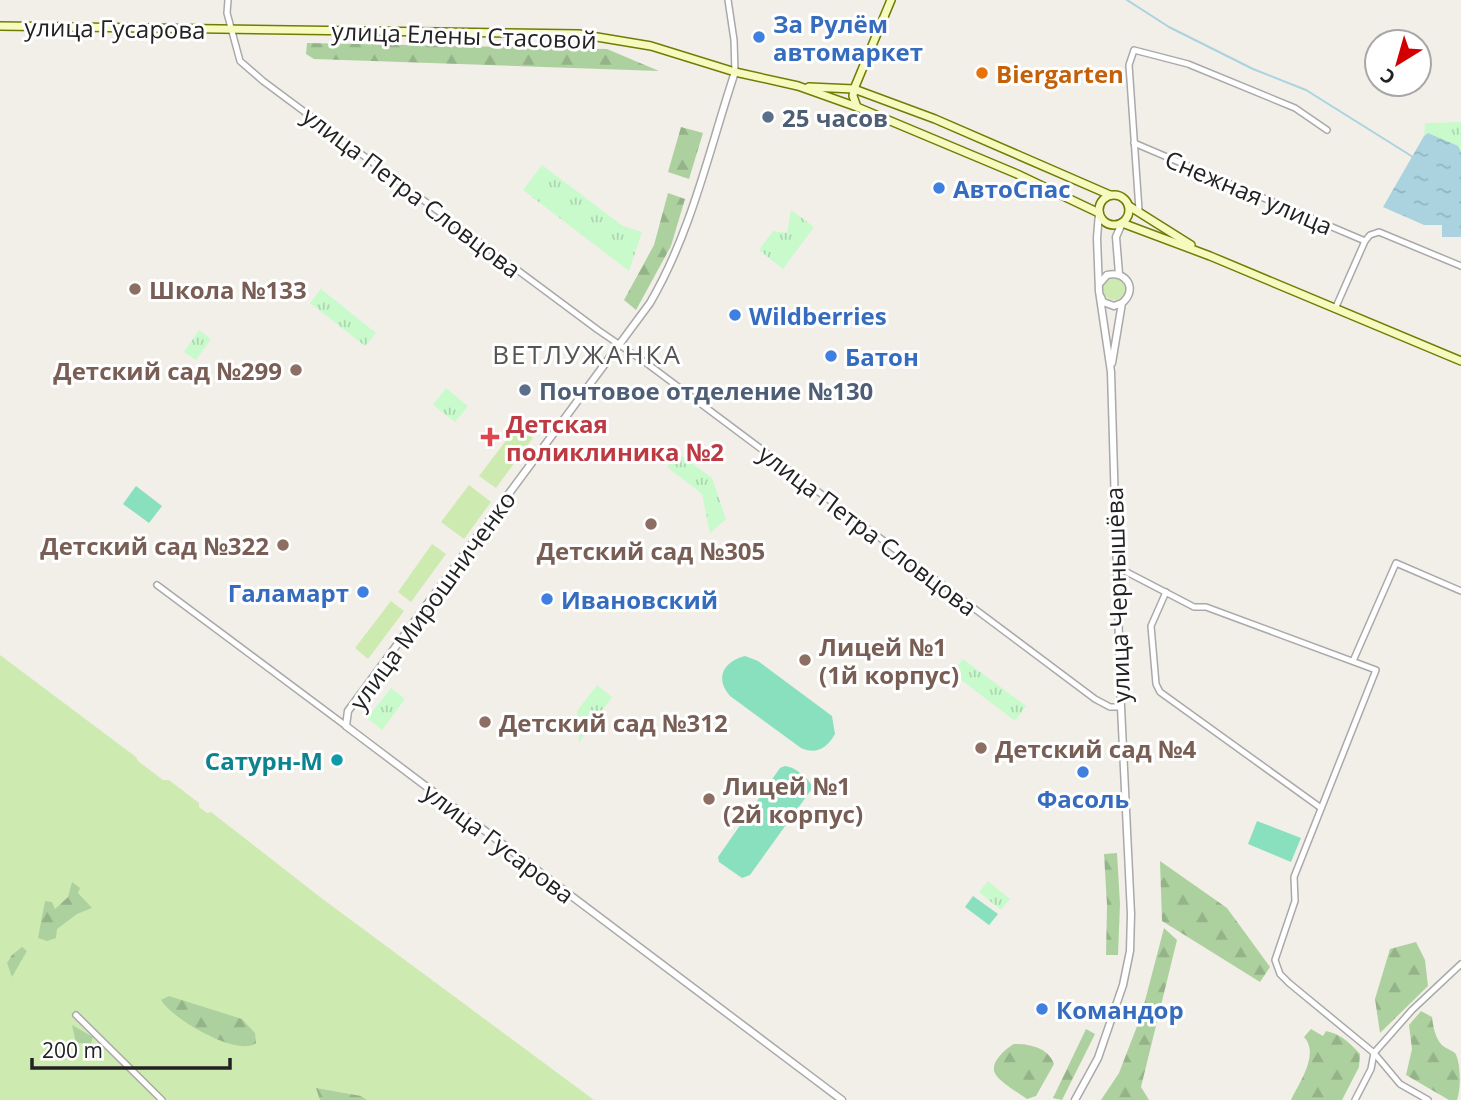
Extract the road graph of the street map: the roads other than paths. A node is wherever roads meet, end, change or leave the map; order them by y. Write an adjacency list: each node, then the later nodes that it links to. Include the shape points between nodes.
1 (228, 0): 5 (street, улица Петра Словцова)
2 (728, 0): 6 (street)
3 (891, 0): 8 (main road)
4 (0, 26): 5 (main road, улица Гусарова)
5 (231, 30): 6 (main road, улица Елены Стасовой, via 579,34 651,46); 24 (street, улица Петра Словцова, via 240,61 263,81)
6 (735, 72): 7 (main road, улица Елены Стасовой); 24 (street, улица Мирошниченко, via 684,234 650,303)
7 (797, 86): 8 (main road, улица Елены Стасовой); 9 (main road, улица Елены Стасовой)
8 (854, 89): 9 (main road); 12 (main road, улица Елены Стасовой)
9 (857, 107): 15 (main road, улица Елены Стасовой)
10 (1327, 130): 11 (street, Снежная улица, via 1295,108 1236,83 1134,50 1129,65)
11 (1134, 143): 14 (street, Снежная улица); 17 (street, Снежная улица)
12 (1110, 195): 13 (main road, via 1124,198); 15 (main road, via 1102,200)
13 (1129, 206): 14 (main road); 16 (main road)
14 (1139, 210): 18 (main road, via 1168,233)
15 (1099, 214): 16 (main road, via 1108,224); 21 (street, улица Чернышёва)
16 (1122, 223): 18 (main road); 20 (street, улица Чернышёва, via 1115,237)
17 (1365, 241): 19 (street, Снежная улица, via 1379,232); 23 (street, Снежная улица)
18 (1210, 256): 23 (main road)
19 (1461, 266)
20 (1119, 274): 21 (street, via 1103,277); 22 (street, улица Чернышёва, via 1130,288)
21 (1099, 291): 22 (street, via 1105,303); 26 (street, улица Чернышёва)
22 (1122, 303): 26 (street, улица Чернышёва)
23 (1335, 309): 25 (main road)
24 (620, 344): 32 (street, улица Петра Словцова, via 1094,699); 33 (street, улица Мирошниченко, via 348,711)
25 (1461, 361)
26 (1111, 372): 27 (street, улица Чернышёва)
27 (1117, 567): 30 (street); 32 (street, улица Чернышёва)
28 (157, 585): 33 (street, улица Гусарова)
29 (1461, 591): 31 (street, via 1396,563)
30 (1166, 592): 31 (street, via 1194,607 1206,607); 34 (street, via 1151,626 1160,692)
31 (1353, 661): 34 (street, via 1376,670)
32 (1121, 707): 40 (street, улица Чернышёва, via 1130,951 1110,1028)
33 (346, 726): 39 (street, улица Гусарова)
34 (1321, 808): 37 (street, via 1294,877 1295,901 1276,966)
35 (1461, 964): 37 (street)
36 (76, 1015): 38 (street)
37 (1374, 1053): 41 (street); 42 (street, via 1400,1084)
38 (162, 1100)
39 (842, 1100)
40 (1075, 1100)
41 (1355, 1100)
42 (1428, 1100)

